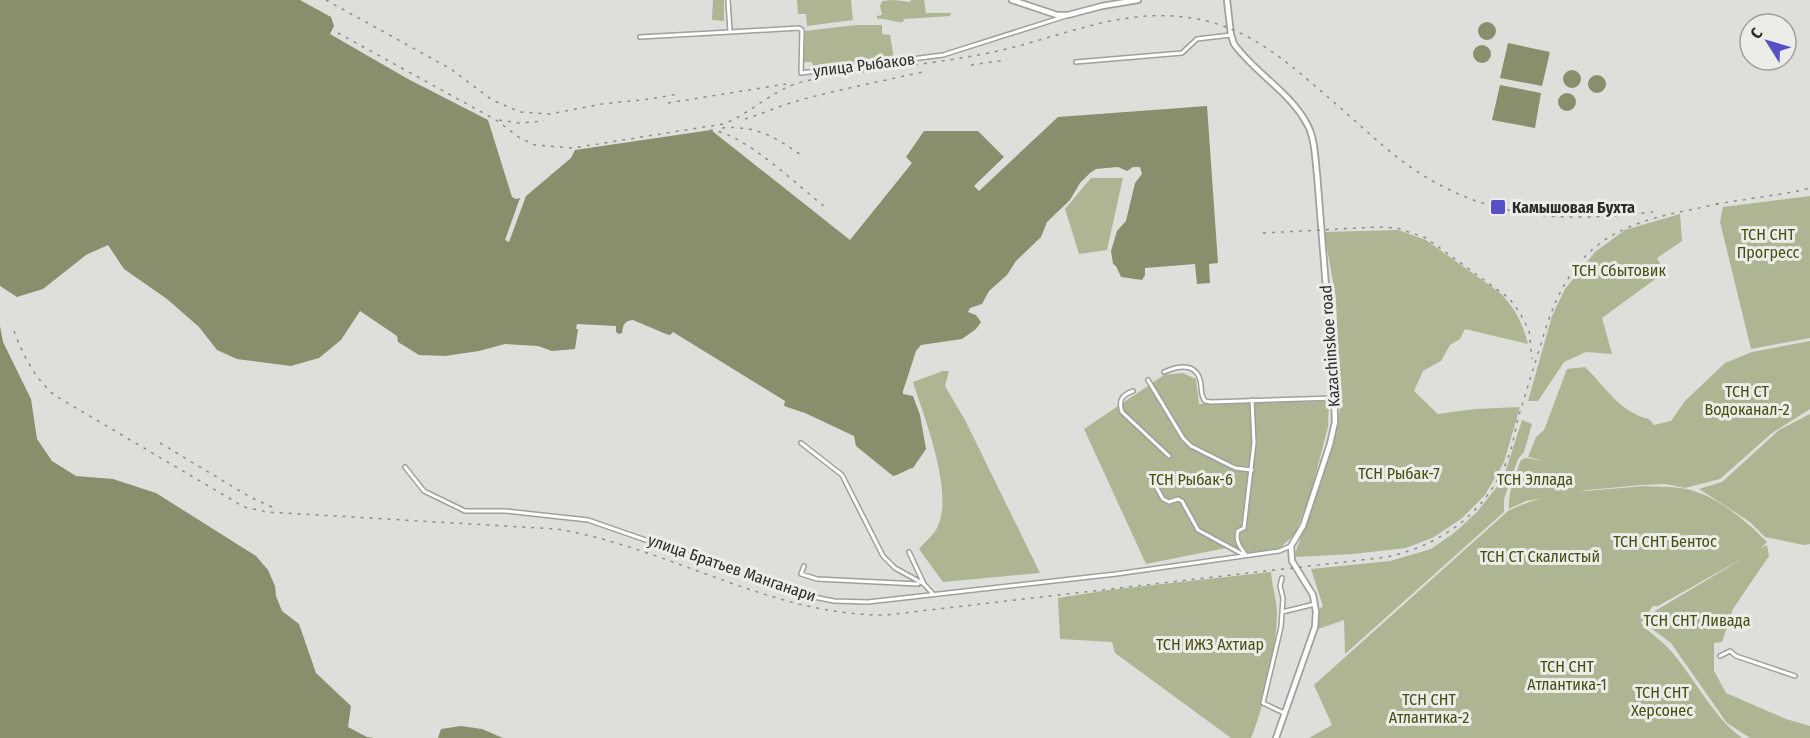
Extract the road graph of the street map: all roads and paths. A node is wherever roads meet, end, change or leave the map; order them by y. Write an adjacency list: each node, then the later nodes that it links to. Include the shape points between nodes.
1 (728, 0): 6 (street)
2 (1012, 0): 5 (main road)
3 (1138, 0): 5 (main road)
4 (1227, 0): 7 (main road, Kazachinskoe road)
5 (1068, 15): 6 (street, улица Рыбаков, via 943,55 801,73 799,28)
6 (730, 32): 8 (street)
7 (1231, 35): 9 (street, via 1197,39 1182,53); 13 (main road, Kazachinskoe road, via 1240,52 1308,125 1317,174)
8 (640, 38)
9 (1076, 62)
10 (1164, 372): 14 (street, via 1184,366 1195,371 1205,401)
11 (1148, 380): 18 (street, via 1191,446 1235,468)
12 (1133, 391): 16 (street, via 1122,398 1122,412)
13 (1335, 398): 14 (street); 20 (main road, Kazachinskoe road, via 1330,444 1303,526)
14 (1252, 400): 18 (street)
15 (801, 443): 25 (street, via 842,475 883,556 895,568)
16 (1169, 456)
17 (405, 467): 26 (street, улица Братьев Манганари, via 424,491 465,512 505,511 588,520 804,595 868,602)
18 (1252, 470): 22 (street, via 1244,528 1236,536)
19 (1149, 474): 22 (street, via 1163,499 1182,501 1198,530)
20 (1291, 546): 22 (street, улица Братьев Манганари); 27 (main road, via 1292,561)
21 (909, 552): 25 (street)
22 (1246, 555): 26 (street, улица Братьев Манганари)
23 (804, 566): 25 (street, via 801,574 817,579)
24 (1282, 578): 28 (street)
25 (924, 584): 26 (street)
26 (933, 594)
27 (1315, 604): 28 (street); 31 (main road, via 1312,639)
28 (1282, 612): 31 (street, via 1263,703)
29 (1720, 656): 30 (street, via 1730,651)
30 (1795, 676)
31 (1285, 713): 32 (main road)
32 (1276, 738)

